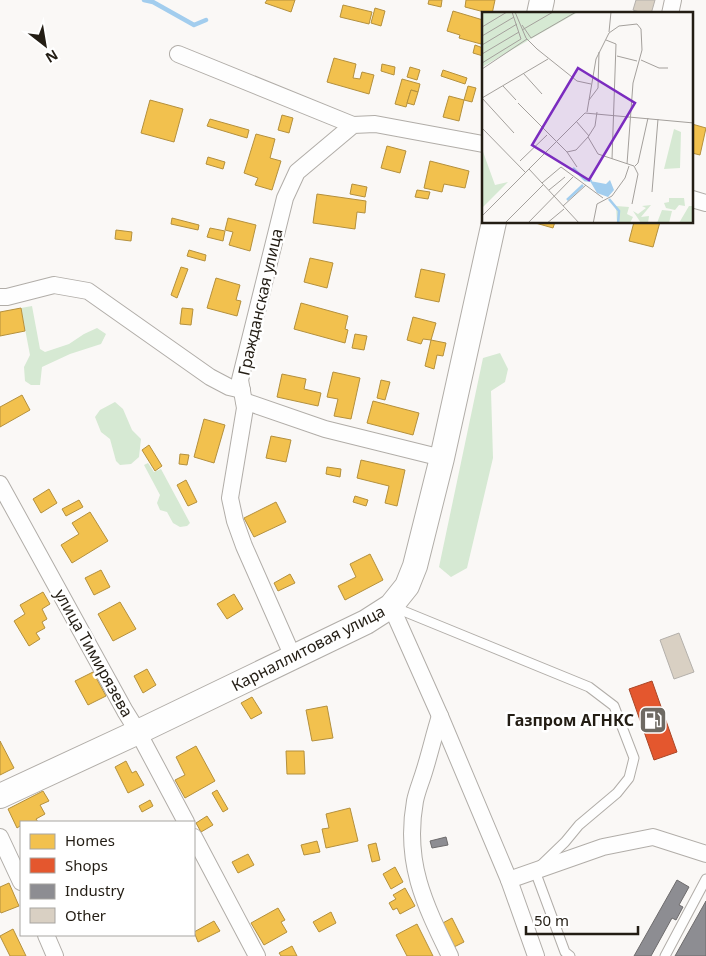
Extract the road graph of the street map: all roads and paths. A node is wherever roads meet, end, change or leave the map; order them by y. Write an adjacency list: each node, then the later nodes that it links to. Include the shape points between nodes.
1 (178, 54): 2 (street)
2 (353, 125): 3 (street, via 375,124); 6 (street, Гражданская улица, via 297,172 285,198 240,380)
3 (482, 144)
4 (494, 224): 7 (street, Карналлитовая улица)
5 (0, 297): 6 (street, via 54,285 88,291 210,377)
6 (243, 396): 7 (street, via 325,429); 10 (street, Гражданская улица, via 245,408 230,498 244,546)
7 (442, 458): 9 (street, Карналлитовая улица, via 415,566 407,586)
8 (0, 484): 12 (street, улица Тимирязева)
9 (391, 606): 10 (street, Карналлитовая улица, via 366,622); 11 (street); 18 (lane, via 589,687 614,706 634,758 629,778)
10 (292, 658): 12 (street, Карналлитовая улица)
11 (440, 716): 21 (street); 25 (street, via 415,800 413,857 430,916)
12 (138, 732): 13 (street, Карналлитовая улица); 14 (street, улица Тимирязева)
13 (0, 796)
14 (185, 821)
15 (0, 837): 20 (street)
16 (195, 839): 24 (street)
17 (706, 854): 18 (street, via 653,837 603,847)
18 (535, 871): 21 (street); 27 (lane, via 565,952)
19 (706, 879): 28 (lane)
20 (20, 880)
21 (509, 880): 26 (street)
22 (46, 936): 23 (street)
23 (55, 956)
24 (257, 956)
25 (450, 956)
26 (536, 956)
27 (570, 956)
28 (665, 956)

